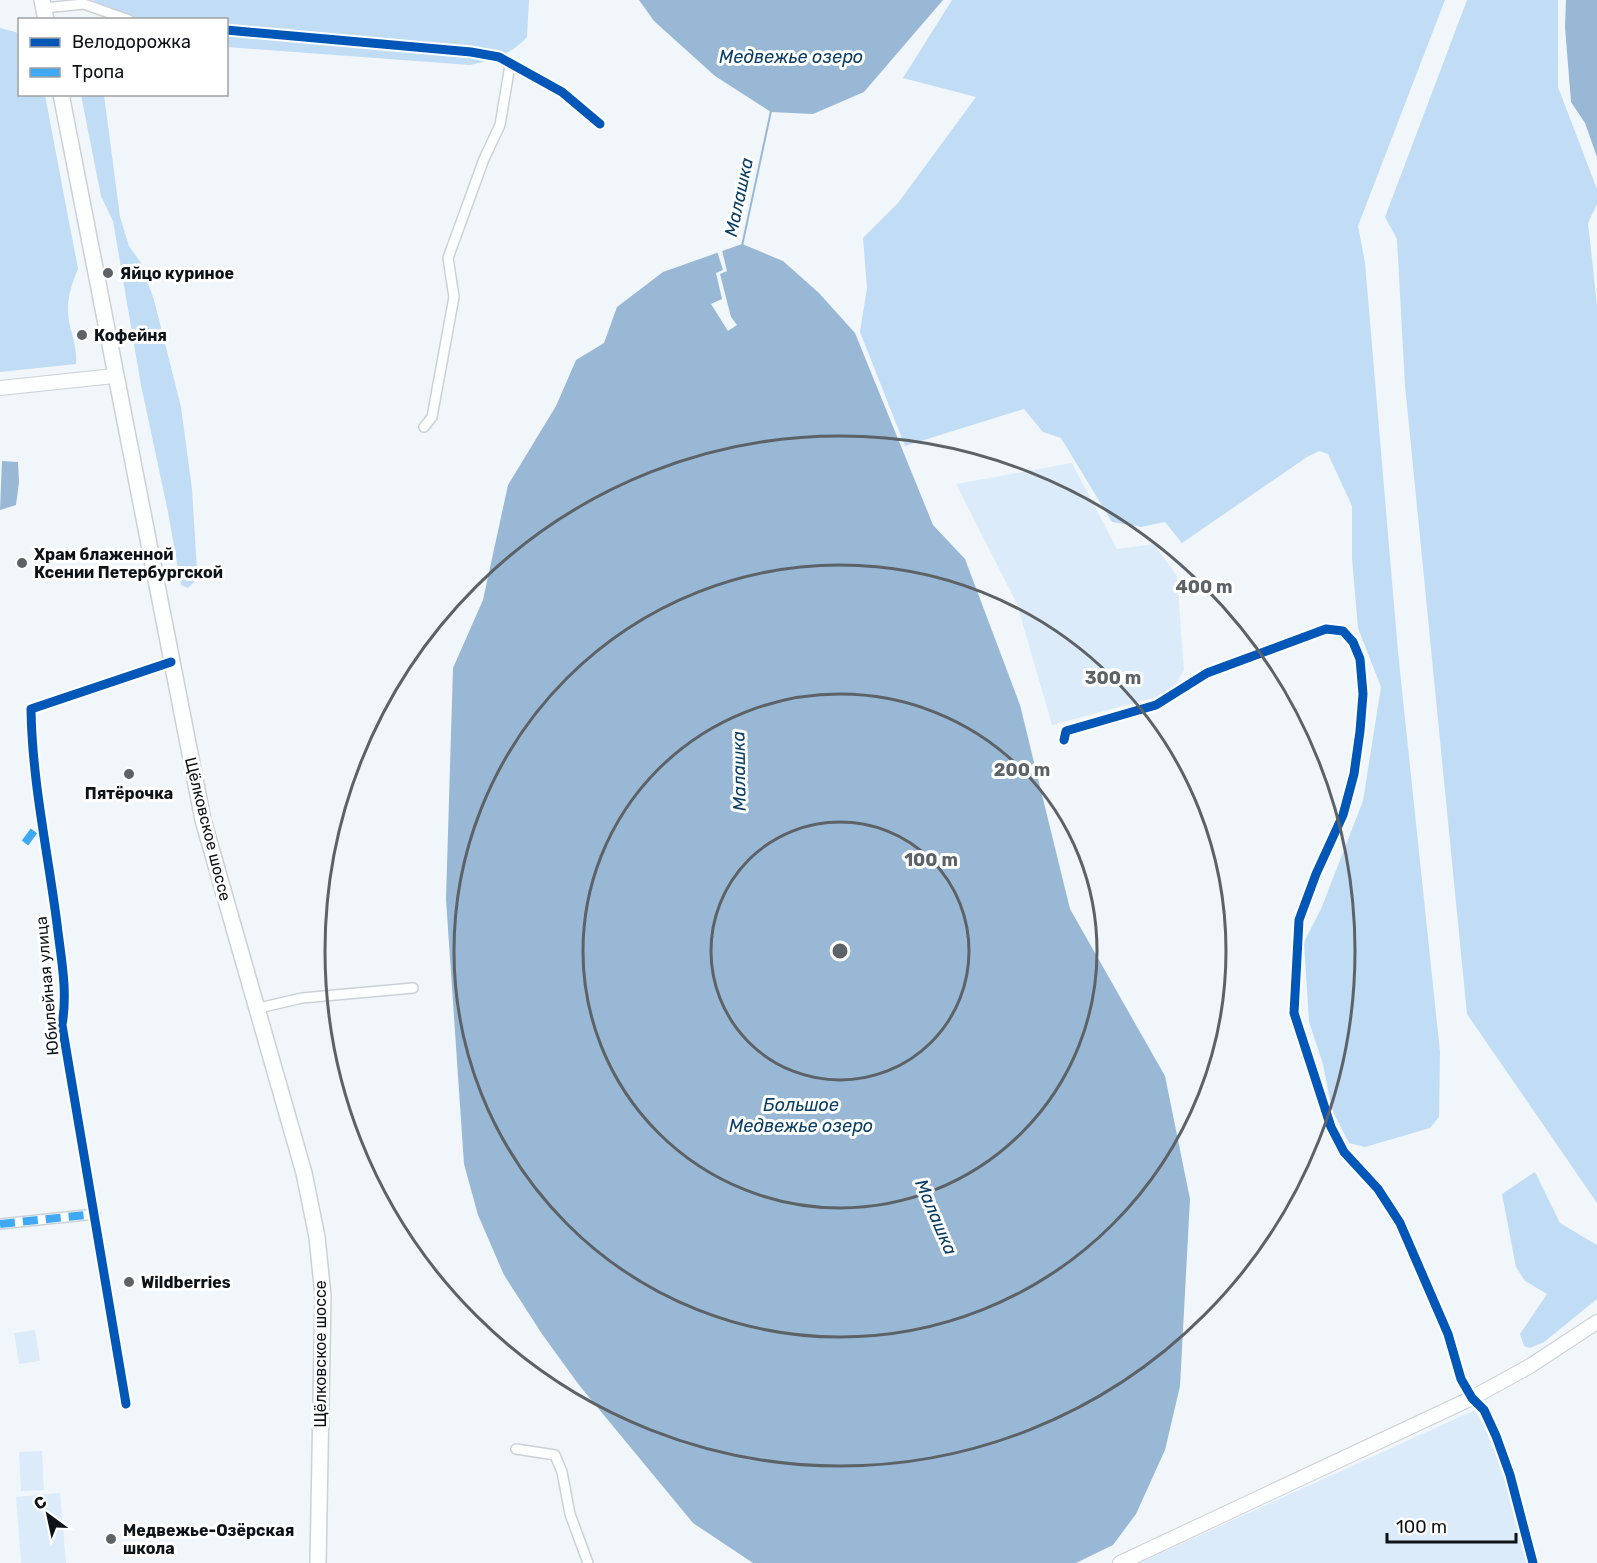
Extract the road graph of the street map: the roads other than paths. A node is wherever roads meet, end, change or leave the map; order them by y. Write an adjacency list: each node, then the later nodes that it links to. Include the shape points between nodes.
1 (44, 9): 2 (street, via 84,4)
2 (123, 18)
3 (228, 30): 4 (street, via 471,52 499,57)
4 (510, 64): 6 (street, via 562,92); 9 (street, via 500,125 448,258 454,297 432,417)
5 (61, 96): 7 (main road, Щёлковское шоссе)
6 (600, 124)
7 (114, 376): 8 (main road); 10 (main road, Щёлковское шоссе)
8 (0, 388)
9 (424, 427)
10 (171, 662): 13 (main road, Щёлковское шоссе, via 203,820); 14 (street, Юбилейная улица, via 31,709 63,971 66,1005 62,1025)
11 (1064, 740): 17 (street, via 1066,731 1156,705 1207,673 1326,629 1343,631 1353,642 1360,659 1363,694 1354,774 1343,815 1299,920 1294,1013 1331,1127 1344,1152 1378,1189 1400,1223 1418,1258 1461,1379)
12 (413, 988): 13 (street, via 302,998)
13 (255, 1009): 20 (main road, Щёлковское шоссе, via 304,1173 317,1237 323,1296)
14 (95, 1214): 15 (street); 18 (street, Юбилейная улица)
15 (0, 1224)
16 (1597, 1322): 17 (main road)
17 (1472, 1398): 22 (main road); 23 (street, via 1484,1410 1496,1436)
18 (126, 1404)
19 (516, 1449): 21 (street, via 555,1455)
20 (318, 1563)
21 (588, 1563)
22 (1120, 1563)
23 (1533, 1563)

